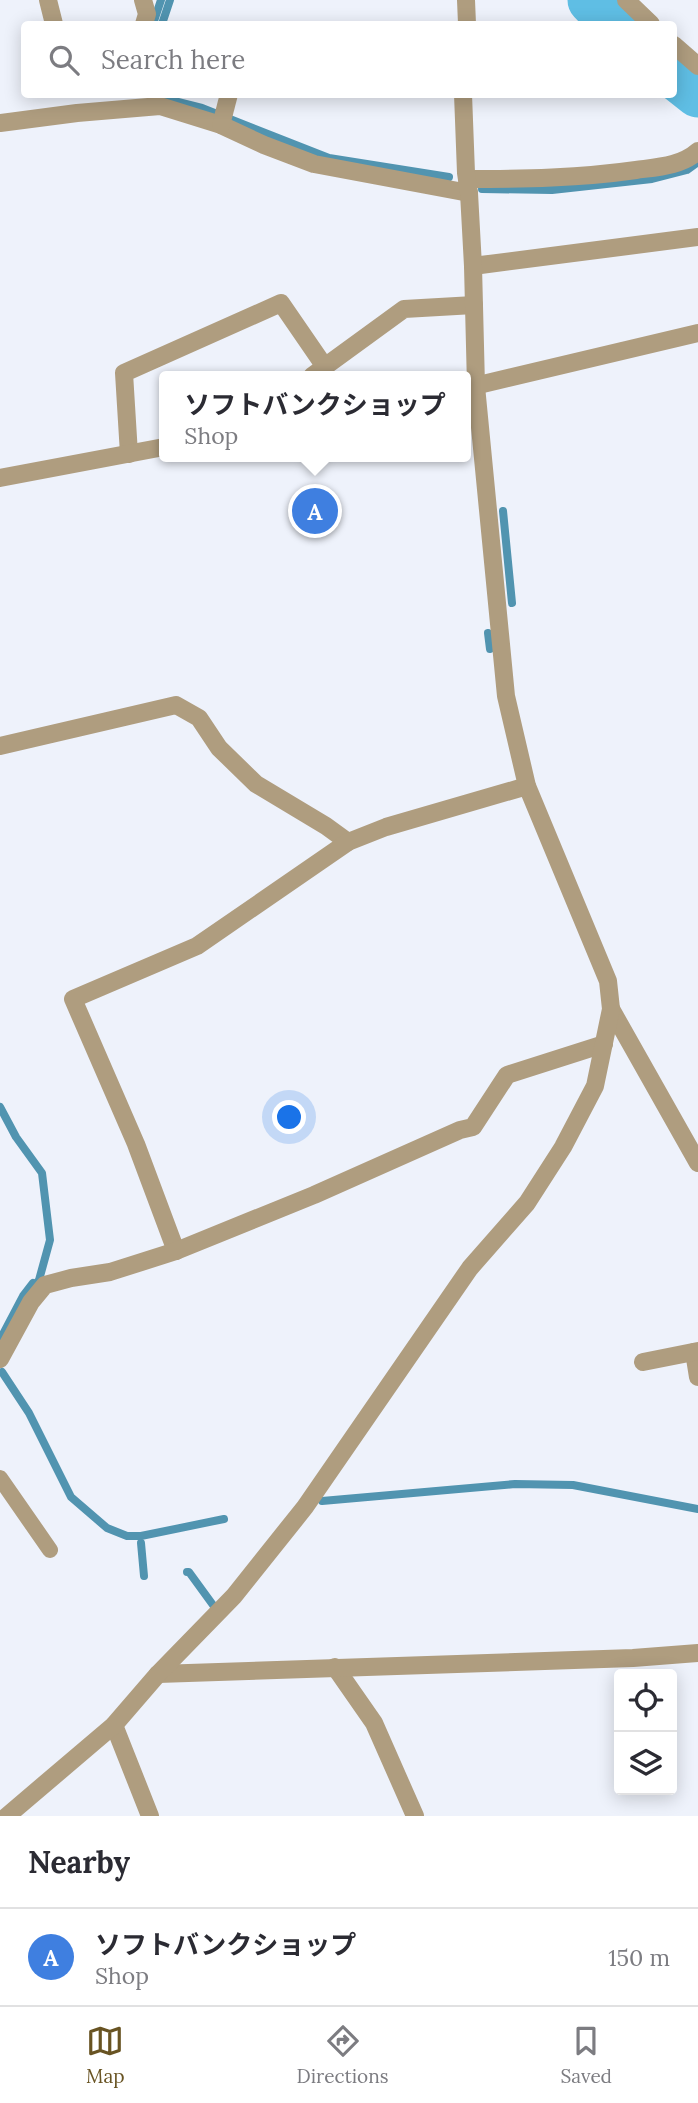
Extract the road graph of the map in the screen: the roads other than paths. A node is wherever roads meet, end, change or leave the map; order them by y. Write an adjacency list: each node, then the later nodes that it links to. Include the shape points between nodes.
1 (48, 0): 5 (street)
2 (144, 0): 6 (street)
3 (467, 0): 7 (street)
4 (626, 0): 8 (street)
5 (53, 21)
6 (145, 21)
7 (467, 21)
8 (648, 21)
9 (677, 48): 10 (street)
10 (698, 66)
11 (463, 98): 17 (street)
12 (147, 101): 13 (street); 14 (street, via 160,106)
13 (75, 103): 15 (street)
14 (225, 109): 17 (street, via 264,145 314,164)
15 (0, 123)
16 (698, 151): 17 (street, via 670,165)
17 (468, 186): 19 (street)
18 (698, 237): 19 (street)
19 (473, 267): 20 (street)
20 (474, 305): 23 (street, via 404,309); 24 (street)
21 (698, 333): 24 (street)
22 (318, 371): 26 (street, via 281,303 124,373)
23 (320, 371)
24 (471, 387): 29 (street, via 506,696)
25 (159, 448): 26 (street)
26 (129, 454): 27 (street)
27 (0, 478)
28 (0, 746): 30 (street, via 176,705 199,718 219,748 256,784)
29 (527, 786): 30 (street); 31 (street, via 608,982)
30 (348, 842): 34 (street, via 197,946 73,999)
31 (611, 1009): 32 (street); 33 (street)
32 (604, 1044): 34 (street, via 507,1076 473,1127); 43 (street, via 595,1086 527,1203 470,1268 305,1507 234,1596)
33 (698, 1163)
34 (176, 1251): 36 (street, via 110,1272 46,1285 31,1302)
35 (696, 1351): 37 (street); 38 (street)
36 (0, 1359)
37 (643, 1362)
38 (698, 1377)
39 (0, 1478): 40 (lane)
40 (50, 1550)
41 (698, 1653): 42 (street)
42 (335, 1667): 43 (street); 47 (street, via 374,1723)
43 (158, 1674): 44 (street)
44 (114, 1724): 45 (street); 46 (street)
45 (7, 1816)
46 (150, 1816)
47 (415, 1816)

